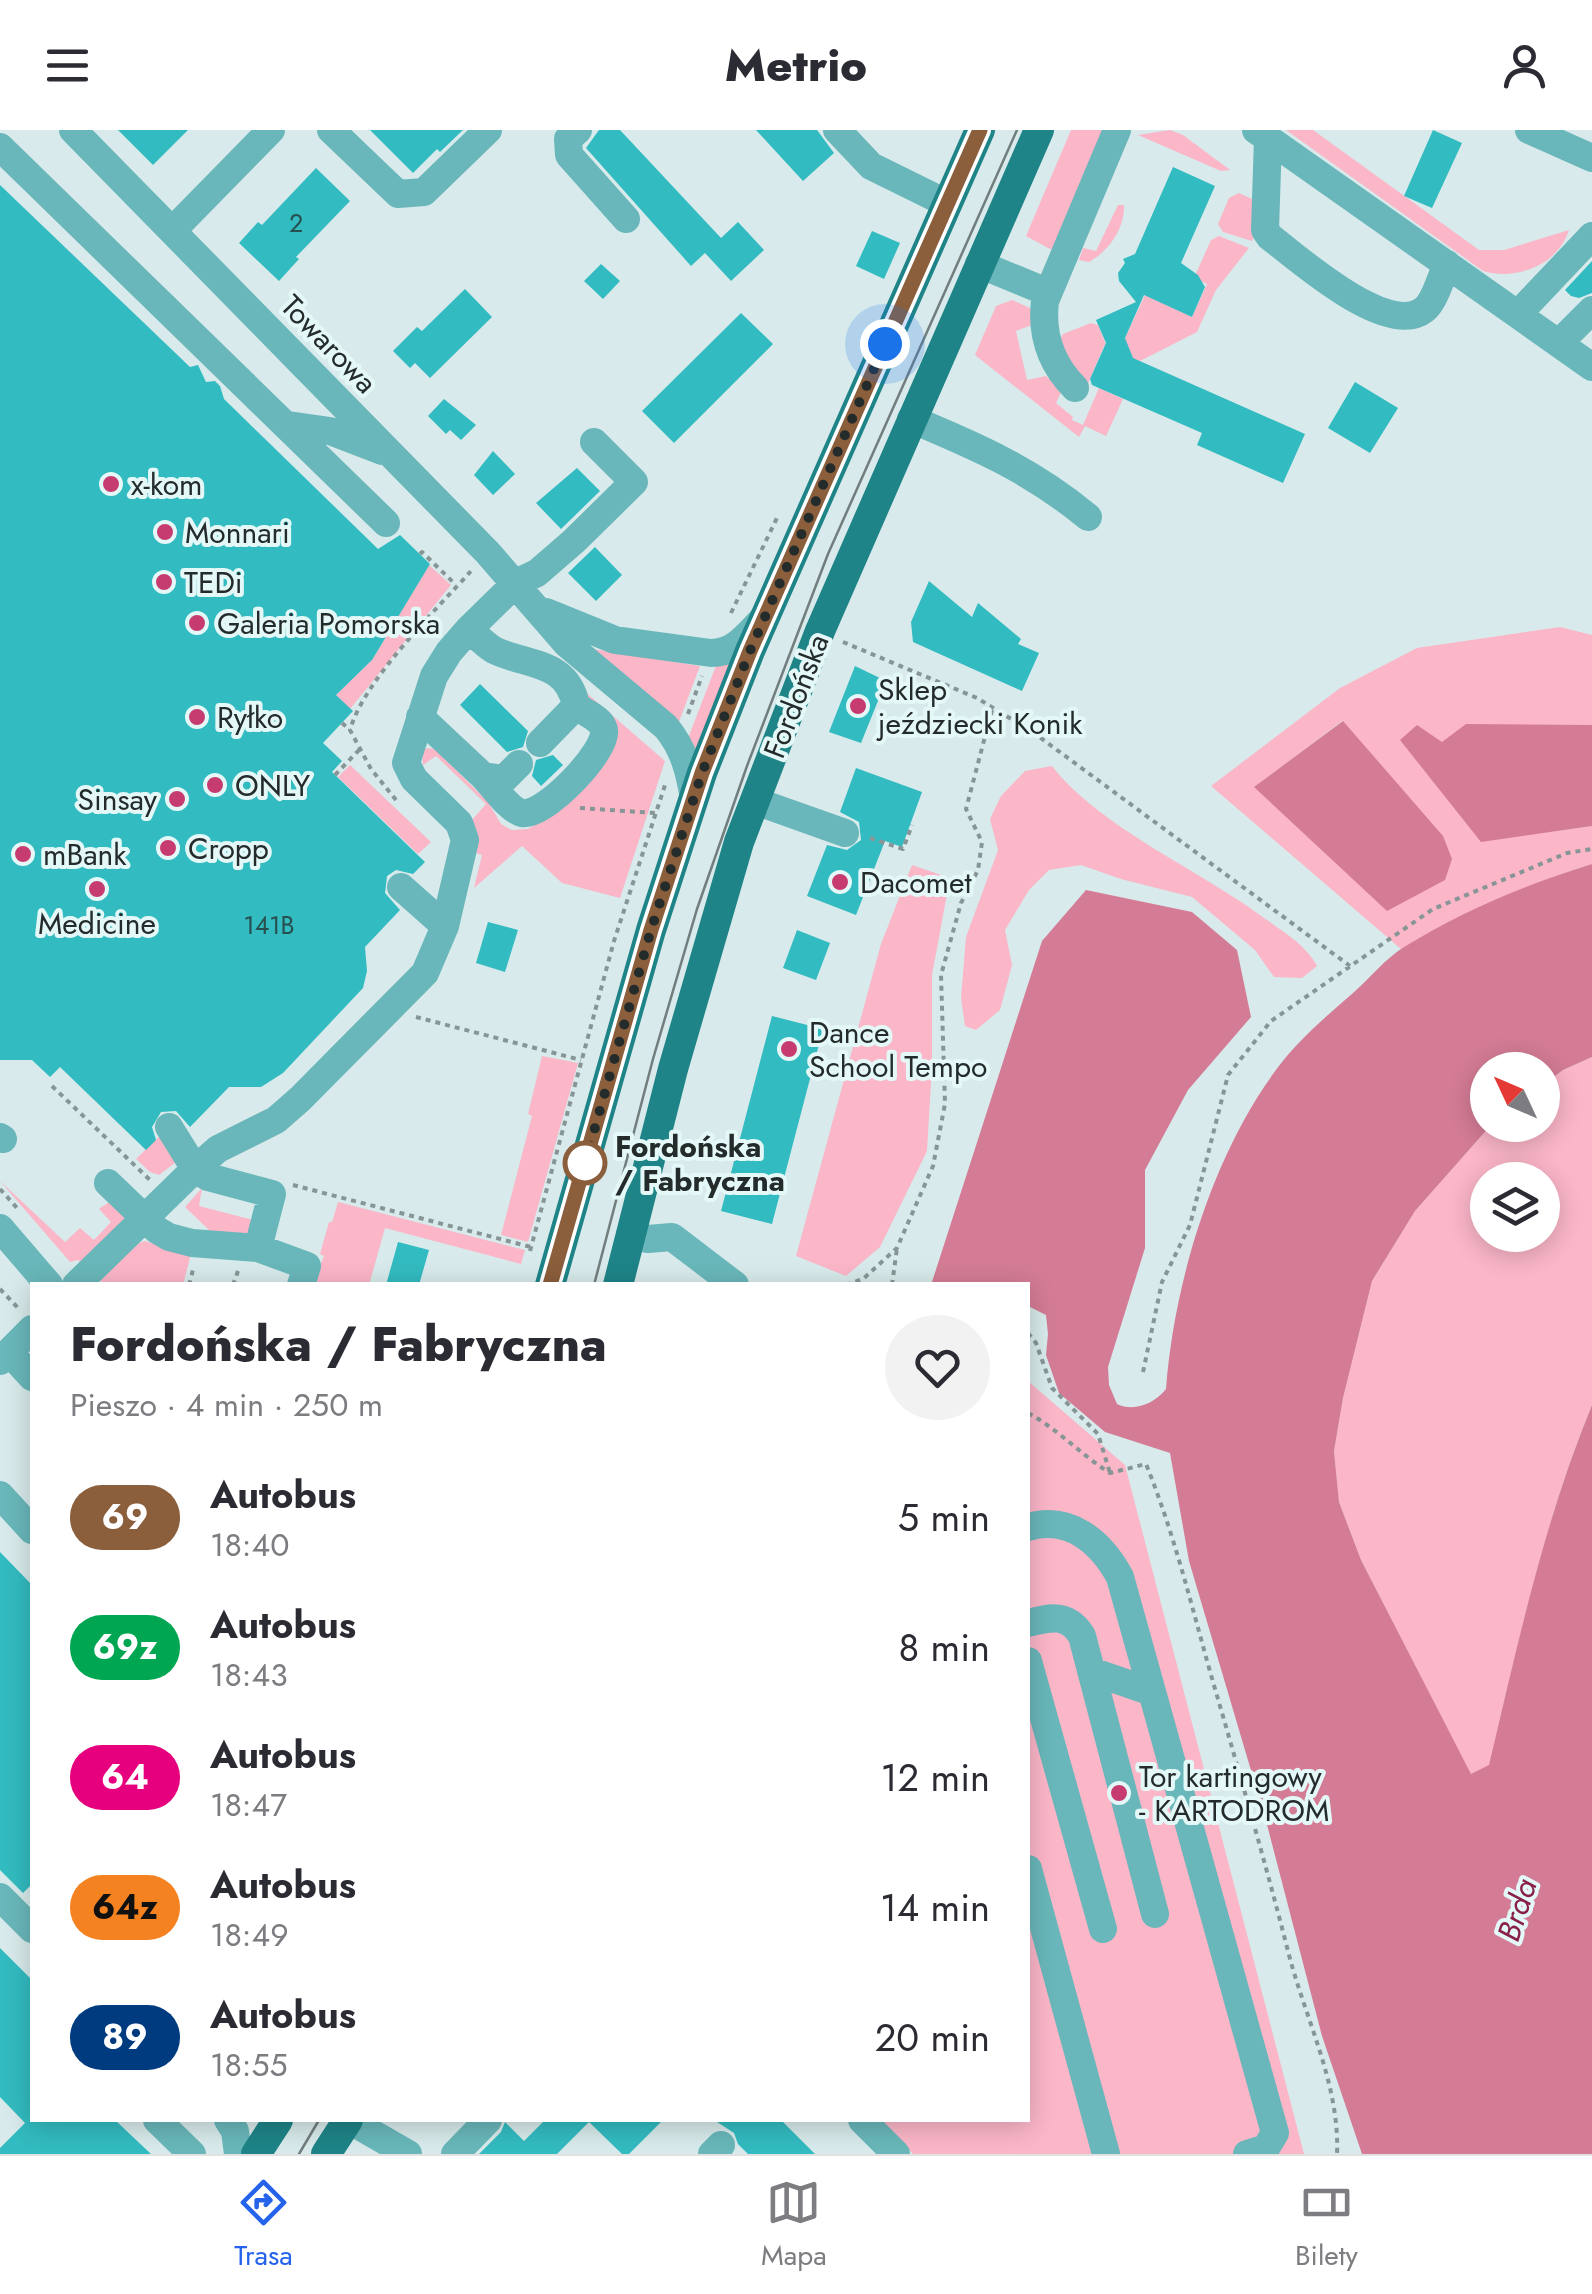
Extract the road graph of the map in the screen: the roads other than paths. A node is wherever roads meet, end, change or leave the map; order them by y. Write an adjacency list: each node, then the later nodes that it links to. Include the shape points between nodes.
1 (73, 130): 16 (street, Towarowa)
2 (271, 130): 16 (street)
3 (331, 130): 4 (street, via 398,194 424,192)
4 (488, 130)
5 (578, 130): 15 (street, via 568,139 569,155)
6 (837, 130): 14 (street, via 871,166)
7 (980, 130): 14 (main road, Fordońska)
8 (1038, 130): 18 (main road, Fordońska)
9 (1117, 130): 20 (street)
10 (1529, 130): 13 (street)
11 (1262, 134): 19 (street); 19 (street, via 1265,230 1363,305 1418,313 1429,306)
12 (0, 147): 27 (street)
13 (1592, 158)
14 (948, 204): 34 (main road, Fordońska)
15 (626, 218)
16 (173, 230): 29 (street, Towarowa)
17 (1592, 236): 22 (street)
18 (979, 264): 20 (street); 26 (main road, Fordońska)
19 (1446, 264): 22 (street)
20 (1047, 292): 25 (street, via 1050,352)
21 (1592, 310): 23 (street)
22 (1518, 314): 23 (street)
23 (1559, 343): 24 (street)
24 (1592, 367)
25 (1075, 388)
26 (911, 418): 30 (street, via 1000,457 1050,485); 42 (main road, Fordońska)
27 (288, 425): 29 (street, via 330,430); 31 (street)
28 (594, 442): 32 (street, via 634,482 537,573)
29 (392, 455): 32 (street, Towarowa)
30 (1088, 517)
31 (386, 523)
32 (516, 583): 33 (street, Towarowa); 35 (street)
33 (536, 606): 34 (street, Towarowa, via 615,640 711,653 738,645); 41 (street, Towarowa, via 567,644 666,727 690,770)
34 (765, 616): 41 (main road, Fordońska)
35 (468, 629): 36 (street, via 491,648 544,664 573,690); 37 (street, via 441,662)
36 (576, 706): 38 (street); 40 (street, via 602,724 602,748 546,806 518,812)
37 (420, 717): 40 (street); 45 (street, via 408,769 459,822 465,840)
38 (540, 742)
39 (519, 764): 40 (street, via 504,779)
40 (483, 776)
41 (694, 798): 56 (main road, Fordońska)
42 (755, 801): 43 (street); 51 (main road, Fordońska)
43 (851, 833)
44 (402, 886): 45 (street)
45 (445, 926): 47 (street, via 425,973 313,1087 276,1120)
46 (169, 1127): 47 (street)
47 (195, 1168): 49 (street); 52 (street, via 272,1194)
48 (108, 1183): 49 (street)
49 (143, 1217): 52 (street, via 192,1244); 54 (street)
50 (6, 1227): 53 (street)
51 (630, 1235): 57 (main road, Fordońska); 58 (street, via 672,1237)
52 (258, 1248): 55 (street, via 307,1266)
53 (46, 1282)
54 (79, 1282)
55 (302, 1282)
56 (551, 1282)
57 (619, 1282)
58 (731, 1282)
59 (27, 1321): 60 (street)
60 (4, 1357): 61 (street)
61 (30, 1376)
62 (0, 1495): 64 (street)
63 (1030, 1526): 68 (street, via 1083,1533 1109,1557)
64 (30, 1528)
65 (1030, 1622): 67 (street, via 1052,1617 1075,1624)
66 (1030, 1671): 73 (street)
67 (1091, 1672): 68 (street); 71 (street)
68 (1152, 1692): 89 (street, via 1275,2133 1266,2148)
69 (1030, 1876): 88 (street)
70 (0, 1896): 72 (street)
71 (1156, 1914)
72 (30, 1927)
73 (1103, 1929)
74 (160, 2122): 81 (street)
75 (229, 2122): 82 (street)
76 (277, 2122): 83 (main road)
77 (348, 2122): 84 (main road)
78 (352, 2122): 85 (street)
79 (486, 2122): 86 (street)
80 (864, 2122): 87 (street)
81 (192, 2154)
82 (238, 2154)
83 (256, 2154)
84 (326, 2154)
85 (408, 2154)
86 (456, 2154)
87 (896, 2154)
88 (1106, 2154)
89 (1247, 2154)

